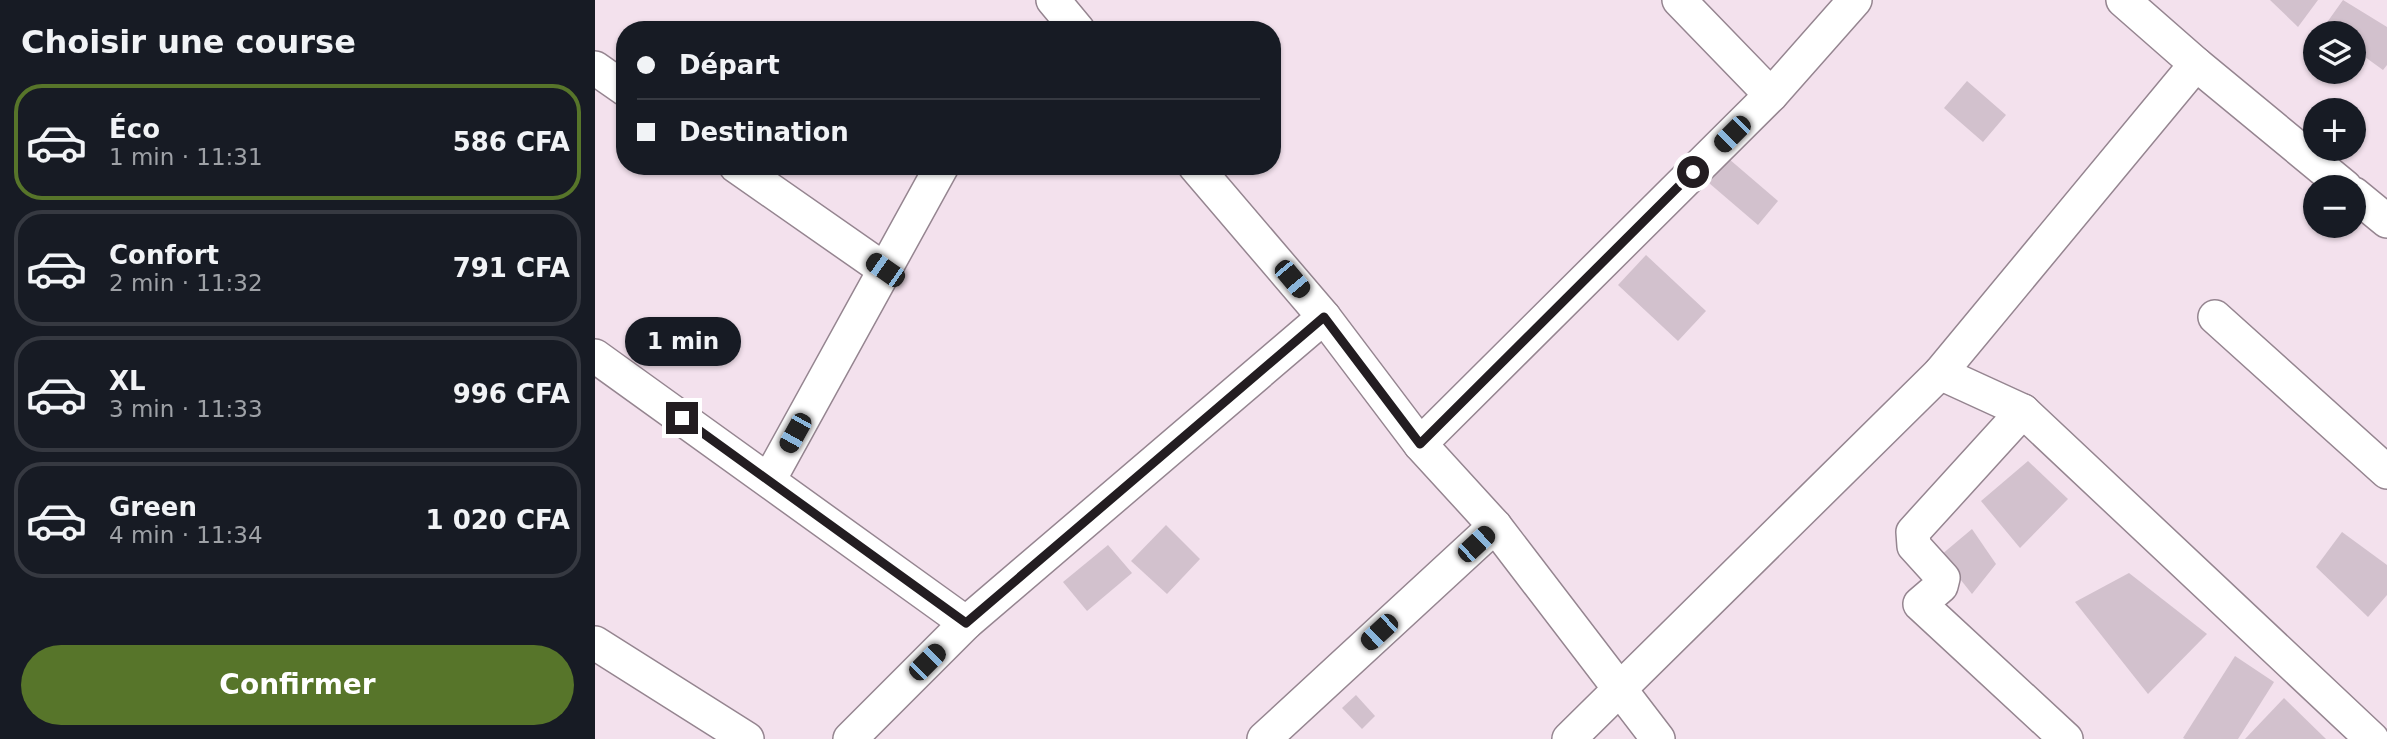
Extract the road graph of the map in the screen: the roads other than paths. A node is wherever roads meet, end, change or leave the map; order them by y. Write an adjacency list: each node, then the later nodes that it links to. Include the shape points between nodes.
1 (1053, 0): 5 (street)
2 (1679, 0): 9 (street)
3 (1855, 0): 9 (street)
4 (2123, 0): 6 (street)
5 (1070, 21)
6 (2196, 64): 13 (street); 20 (street)
7 (595, 68): 8 (street)
8 (616, 83)
9 (1771, 95): 22 (street)
10 (749, 175): 16 (street)
11 (937, 175): 16 (street)
12 (1203, 175): 17 (street)
13 (2330, 175)
14 (2366, 204): 15 (street)
15 (2387, 222)
16 (885, 270): 24 (street)
17 (1324, 317): 22 (street); 26 (street)
18 (2215, 317): 23 (street)
19 (595, 356): 24 (street)
20 (1940, 373): 21 (street); 28 (street)
21 (2024, 411): 34 (street, via 1913,532 1914,546 1943,579 1920,604); 35 (street)
22 (1420, 444): 25 (street)
23 (2387, 472)
24 (769, 480): 26 (street)
25 (1495, 526): 28 (street); 31 (street)
26 (966, 623): 30 (street)
27 (595, 643): 29 (street)
28 (1619, 692): 32 (street); 33 (street)
29 (747, 739)
30 (850, 739)
31 (1264, 739)
32 (1569, 739)
33 (1658, 739)
34 (2066, 739)
35 (2372, 739)

